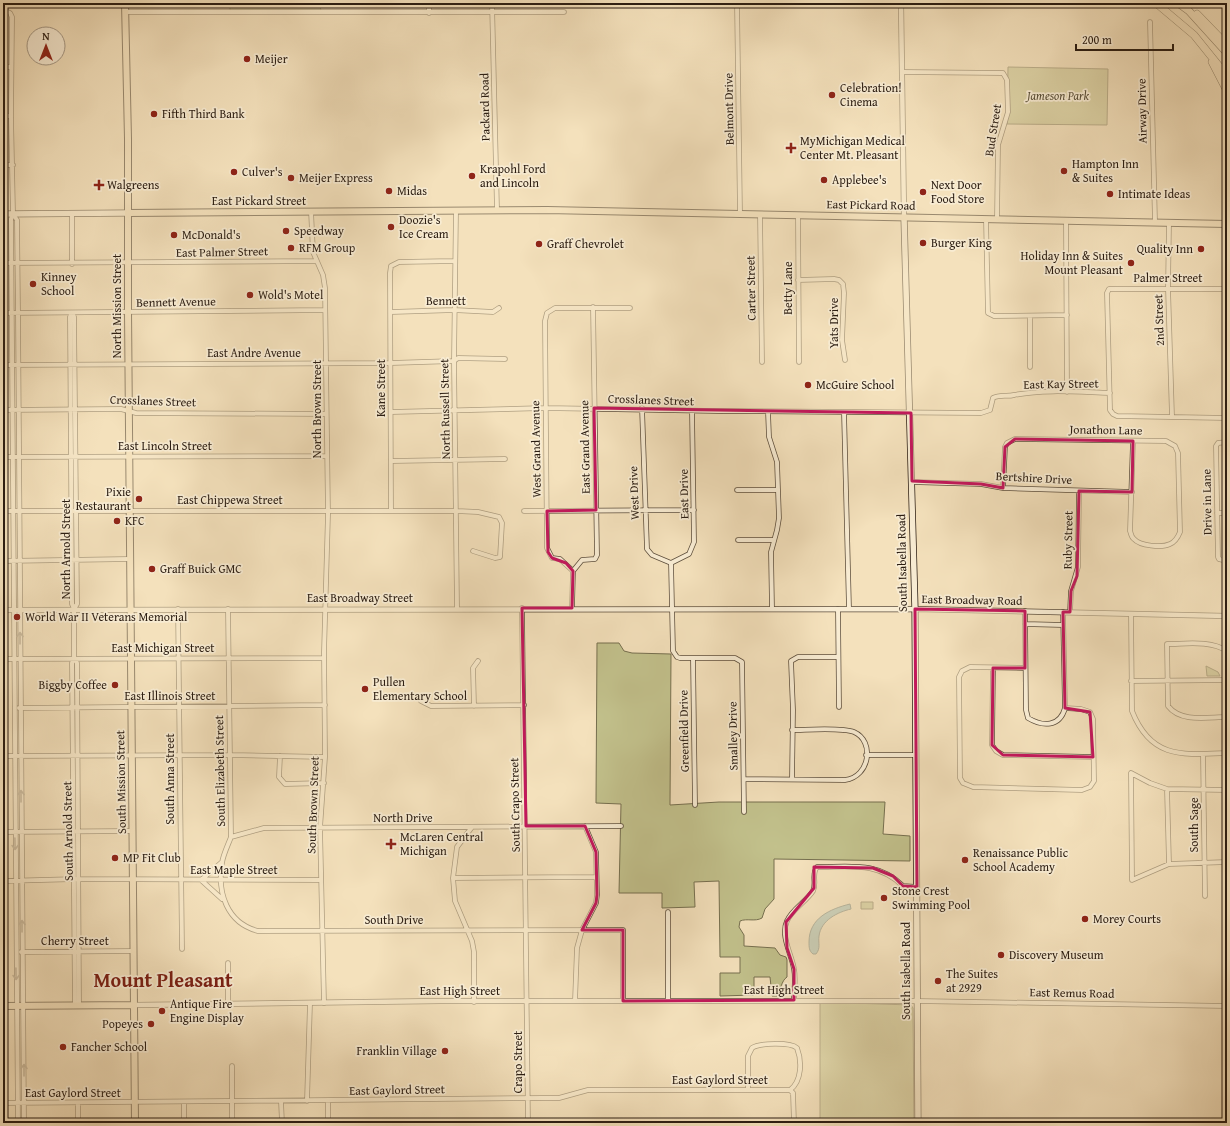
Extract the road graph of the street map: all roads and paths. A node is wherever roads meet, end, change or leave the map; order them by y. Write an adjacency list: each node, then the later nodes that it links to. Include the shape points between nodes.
1 (125, 3): 10 (main road, North Mission Street)
2 (429, 3): 12 (street)
3 (492, 3): 13 (street, Packard Road)
4 (737, 3): 35 (street, Belmont Drive)
5 (901, 3): 20 (street, South Isabella Road)
6 (1156, 3): 15 (highway)
7 (1178, 3): 17 (highway)
8 (1183, 3): 16 (highway, via 1204,20)
9 (3, 10): 19 (street, via 10,13)
10 (125, 12): 12 (street); 31 (main road, North Mission Street)
11 (564, 12): 13 (street)
12 (429, 13): 13 (street)
13 (493, 13): 28 (street, Packard Road)
14 (1150, 22): 42 (street, Airway Drive)
15 (1194, 35): 21 (highway); 22 (highway, via 1219,73)
16 (1227, 46)
17 (1227, 53)
18 (3, 67): 19 (street)
19 (11, 67): 24 (street)
20 (902, 72): 38 (street, South Isabella Road); 40 (street, Bud Street, via 1003,73 1005,76 1008,112 998,145)
21 (1227, 76)
22 (1227, 91)
23 (3, 116): 24 (street)
24 (11, 116): 26 (street)
25 (3, 165): 26 (street)
26 (13, 165): 33 (street)
27 (456, 210): 28 (main road, East Pickard Street); 30 (main road, East Pickard Street); 46 (street, North Russell Street)
28 (497, 210): 29 (main road, East Pickard Street)
29 (515, 210): 35 (main road, East Pickard Road)
30 (312, 211): 31 (main road, East Pickard Street); 45 (street, North Brown Street, via 312,244)
31 (128, 213): 34 (main road, East Pickard Street); 49 (main road, North Mission Street)
32 (3, 214): 33 (main road, East Pickard Street)
33 (13, 214): 34 (main road, East Pickard Street); 48 (street); 50 (street, via 17,220)
34 (72, 214): 51 (street)
35 (740, 214): 36 (main road, East Pickard Road)
36 (760, 214): 37 (main road, East Pickard Road); 72 (street, Carter Street)
37 (798, 214): 38 (main road, East Pickard Road); 52 (street, Betty Lane)
38 (904, 217): 39 (main road, East Pickard Road); 96 (main road, South Isabella Road)
39 (986, 219): 40 (main road, East Pickard Road); 67 (street, via 988,313 994,316)
40 (997, 219): 41 (main road, East Pickard Road)
41 (1066, 221): 42 (main road, East Pickard Road); 66 (street)
42 (1154, 222): 43 (main road, East Pickard Road)
43 (1168, 222): 44 (main road, East Pickard Road); 53 (street, 2nd Street)
44 (1227, 224)
45 (316, 261): 49 (street, East Palmer Street); 58 (street, North Brown Street, via 324,281)
46 (454, 261): 59 (street, North Russell Street); 61 (street, Kane Street, via 399,262 391,266)
47 (3, 263): 48 (street)
48 (11, 263): 50 (street); 63 (street)
49 (128, 263): 51 (street, East Palmer Street); 60 (main road, North Mission Street)
50 (18, 264): 51 (street); 64 (street)
51 (72, 264)
52 (798, 280): 69 (street, Yats Drive, via 834,279 843,284 842,340); 73 (street, Betty Lane)
53 (1168, 288): 54 (street, Palmer Street); 82 (street, Palmer Street, via 1109,289 1107,293); 98 (street, 2nd Street)
54 (1227, 289)
55 (593, 307): 57 (street); 83 (street, West Grand Avenue, via 561,307 547,313); 84 (street, East Grand Avenue)
56 (499, 308): 59 (street, Bennett, via 493,312)
57 (630, 308)
58 (326, 310): 60 (street, Bennett Avenue); 71 (street, North Brown Street)
59 (454, 310): 61 (street, Bennett); 70 (street, North Russell Street)
60 (128, 312): 65 (street, Bennett Avenue); 74 (main road, North Mission Street)
61 (390, 312): 75 (street, Kane Street)
62 (3, 313): 63 (street, Bennett Avenue)
63 (11, 313): 64 (street, Bennett Avenue); 76 (street)
64 (18, 313): 65 (street, Bennett Avenue); 77 (street)
65 (72, 313): 78 (street, North Arnold Street, via 70,317)
66 (1066, 315): 67 (street); 81 (street)
67 (1030, 316): 80 (street)
68 (505, 359): 70 (street, East Andre Avenue, via 458,358)
69 (846, 360)
70 (454, 361): 75 (street, East Andre Avenue); 90 (street, North Russell Street)
71 (327, 362): 74 (street, East Andre Avenue); 75 (street, East Andre Avenue); 97 (street, North Brown Street)
72 (762, 362)
73 (799, 362)
74 (128, 363): 78 (street, East Andre Avenue); 91 (main road, North Mission Street)
75 (391, 363): 93 (street, Kane Street)
76 (12, 364): 77 (street, East Andre Avenue); 79 (street, East Andre Avenue); 88 (street)
77 (18, 364): 78 (street, East Andre Avenue); 89 (street)
78 (73, 364): 86 (street, North Arnold Street)
79 (3, 365)
80 (1030, 367)
81 (1067, 392): 82 (street, East Kay Street); 96 (street, East Kay Street, via 1028,392 1013,396 997,396 993,398 987,412)
82 (1110, 393): 98 (street, East Kay Street, via 1110,410 1114,415)
83 (545, 408): 84 (street, Crosslanes Street); 90 (street, Crosslanes Street); 120 (street, West Grand Avenue)
84 (594, 408): 85 (street, Crosslanes Street); 121 (street, East Grand Avenue)
85 (642, 408): 92 (street, Crosslanes Street); 122 (street, West Drive)
86 (73, 409): 89 (street, Crosslanes Street); 91 (street, Crosslanes Street); 102 (street, North Arnold Street)
87 (3, 410): 88 (street, Crosslanes Street)
88 (12, 410): 89 (street, Crosslanes Street); 106 (street)
89 (18, 410): 107 (street)
90 (455, 410): 93 (street, Crosslanes Street); 108 (street, North Russell Street)
91 (129, 411): 97 (street, Crosslanes Street); 103 (main road, North Mission Street)
92 (692, 411): 94 (street, Crosslanes Street); 123 (street, East Drive)
93 (392, 412): 110 (street, Kane Street)
94 (768, 412): 95 (street, Crosslanes Street); 114 (street, via 769,437 776,456)
95 (844, 412): 96 (street, Crosslanes Street); 155 (street)
96 (910, 413): 111 (main road, South Isabella Road)
97 (326, 414): 104 (street, North Brown Street)
98 (1172, 417): 99 (street, East Kay Street)
99 (1227, 418)
100 (1133, 441): 112 (street, Jonathon Lane, via 1015,439 1005,447); 116 (street); 116 (street, Jonathon Lane, via 1166,441 1175,446 1178,453 1180,532 1176,540 1164,545 1134,540 1130,531)
101 (1227, 442): 130 (street, Drive in Lane, via 1218,443 1216,446)
102 (73, 456): 103 (street, East Lincoln Street); 107 (street, East Lincoln Street); 117 (street, North Arnold Street)
103 (129, 456): 104 (street, East Lincoln Street); 127 (main road, North Mission Street)
104 (326, 456): 118 (street, North Brown Street)
105 (3, 457): 106 (street, East Lincoln Street)
106 (12, 457): 107 (street, East Lincoln Street); 125 (street)
107 (19, 457): 126 (street)
108 (455, 459): 109 (street); 110 (street); 119 (street, North Russell Street)
109 (505, 459)
110 (392, 460): 128 (street, Kane Street)
111 (912, 482): 112 (street, Bertshire Drive, via 975,483); 156 (main road, South Isabella Road)
112 (1003, 488): 115 (street, Bertshire Drive)
113 (737, 490): 114 (street)
114 (778, 490): 133 (street, via 778,524)
115 (1079, 491): 116 (street, Bertshire Drive); 162 (street, Ruby Street, via 1078,567 1071,591)
116 (1132, 492)
117 (74, 510): 126 (street, East Chippewa Street); 127 (street, East Chippewa Street); 136 (street, North Arnold Street)
118 (328, 510): 127 (street, East Chippewa Street); 128 (street, East Chippewa Street); 143 (street, North Brown Street)
119 (457, 510): 128 (street, East Chippewa Street); 134 (street, East Chippewa Street, via 499,517 502,523 500,557 495,558); 144 (street, North Russell Street)
120 (547, 510): 121 (street); 129 (street); 142 (street, West Grand Avenue, via 548,552 552,558 560,559)
121 (596, 510): 122 (street); 142 (street, East Grand Avenue, via 597,556 595,559 582,560)
122 (645, 510): 123 (street); 141 (street, West Drive, via 647,549 652,555)
123 (694, 510): 141 (street, East Drive, via 692,550 685,558)
124 (3, 511): 125 (street, East Chippewa Street)
125 (13, 511): 126 (street, East Chippewa Street); 139 (street)
126 (19, 511): 135 (street)
127 (129, 511): 137 (main road, North Mission Street)
128 (391, 511)
129 (524, 511)
130 (1217, 513): 131 (street); 140 (street, Drive in Lane, via 1218,557)
131 (1227, 513)
132 (738, 540): 133 (street)
133 (773, 540): 153 (street)
134 (473, 551)
135 (20, 560): 136 (street); 139 (street); 159 (street)
136 (74, 560): 137 (street); 148 (street, North Arnold Street)
137 (130, 560): 149 (main road, North Mission Street)
138 (3, 561): 139 (street)
139 (14, 561): 158 (street)
140 (1227, 561)
141 (671, 563): 147 (street)
142 (573, 571): 146 (street)
143 (326, 608): 144 (street, East Broadway Street); 151 (street, East Broadway Street); 173 (street, South Brown Street)
144 (457, 608): 145 (street, East Broadway Street)
145 (522, 608): 146 (street, East Broadway Street); 186 (street, South Crapo Street)
146 (572, 608): 147 (street, East Broadway Street)
147 (672, 608): 152 (street, East Broadway Street); 174 (street, via 673,651 677,657)
148 (74, 609): 149 (street, East Broadway Street); 159 (street, East Broadway Street); 169 (street, South Arnold Street)
149 (130, 609): 150 (street, East Broadway Street); 170 (main road, South Mission Street)
150 (178, 609): 151 (street, East Broadway Street); 171 (street, South Anna Street)
151 (228, 609): 172 (street, South Elizabeth Street)
152 (717, 609): 153 (street, East Broadway Road)
153 (772, 609): 154 (street, East Broadway Road)
154 (838, 609): 155 (street, East Broadway Road); 168 (street)
155 (849, 609): 156 (street, East Broadway Road)
156 (915, 609): 160 (street, East Broadway Road); 204 (main road, South Isabella Road)
157 (3, 610): 158 (street, East Broadway Street)
158 (14, 610): 159 (street, East Broadway Street); 176 (street)
159 (20, 610): 177 (street, one-way to 159)
160 (1025, 611): 161 (street, East Broadway Road); 165 (street)
161 (1063, 612): 162 (street, East Broadway Road); 166 (street)
162 (1070, 612): 163 (street, East Broadway Road)
163 (1131, 614): 164 (street, East Broadway Road); 181 (street)
164 (1227, 616)
165 (1025, 624): 166 (street); 180 (street)
166 (1063, 625): 195 (street)
167 (1227, 651): 183 (street, via 1208,644 1167,644)
168 (838, 656): 192 (street); 197 (street, via 798,657 791,660)
169 (74, 658): 170 (street, East Michigan Street); 177 (street, East Michigan Street); 187 (street, South Arnold Street, via 77,664)
170 (131, 658): 171 (street, East Michigan Street); 188 (main road, South Mission Street)
171 (180, 658): 172 (street, East Michigan Street); 189 (street, South Anna Street)
172 (229, 658): 173 (street, East Michigan Street); 190 (street, South Elizabeth Street)
173 (324, 658): 185 (street, South Brown Street)
174 (693, 658): 212 (street, Smalley Drive, via 740,660); 218 (street, Greenfield Drive)
175 (3, 659): 176 (street, East Michigan Street)
176 (14, 659): 177 (street, East Michigan Street); 193 (street)
177 (20, 659): 194 (street)
178 (478, 661): 191 (street, via 473,668)
179 (992, 668): 180 (street); 211 (street, via 992,745 996,751 1003,755); 211 (street, via 970,667 962,671 960,677 960,778 963,783 973,787 1082,790 1090,786 1094,780)
180 (1025, 668): 195 (street, via 1028,718 1036,722 1058,722 1063,717)
181 (1131, 680): 183 (street); 199 (street, via 1132,712 1146,737 1158,746 1176,753)
182 (1227, 680): 183 (street)
183 (1167, 681): 196 (street, via 1168,706 1178,716)
184 (421, 701): 191 (street, via 431,706)
185 (325, 705): 190 (street, East Illinois Street); 210 (street, South Brown Street)
186 (524, 705): 191 (street); 220 (street, South Crapo Street)
187 (75, 706): 188 (street, East Illinois Street); 194 (street, East Illinois Street); 200 (street, South Arnold Street)
188 (131, 706): 189 (street, East Illinois Street); 201 (main road, South Mission Street)
189 (180, 706): 190 (street, East Illinois Street); 208 (street, South Anna Street)
190 (229, 706): 202 (street, South Elizabeth Street)
191 (474, 706)
192 (839, 707)
193 (15, 708): 194 (street, East Illinois Street); 206 (street)
194 (21, 708): 207 (street)
195 (1065, 708): 211 (street, via 1090,712 1093,719)
196 (1227, 717)
197 (792, 730): 203 (street, via 851,731 863,738); 213 (street)
198 (1227, 753): 199 (street)
199 (1203, 754): 216 (street, South Sage)
200 (75, 755): 201 (street); 207 (street); 225 (street, South Arnold Street)
201 (132, 755): 208 (street); 226 (main road, South Mission Street)
202 (230, 755): 208 (street); 209 (street); 230 (street, South Elizabeth Street)
203 (866, 755): 204 (street); 213 (street, via 863,770 855,778)
204 (915, 755): 247 (main road, South Isabella Road)
205 (3, 756): 206 (street)
206 (15, 756): 207 (street); 228 (street)
207 (21, 756): 229 (street, one-way to 207)
208 (180, 756): 240 (street, South Anna Street)
209 (280, 756): 210 (street); 214 (street, via 279,777 285,784)
210 (325, 757): 214 (street, South Brown Street)
211 (1093, 757)
212 (744, 779): 213 (street); 219 (street, Smalley Drive)
213 (792, 779)
214 (324, 783): 224 (street, South Brown Street)
215 (1167, 789): 216 (street); 234 (street); 234 (street, via 1131,773 1132,880)
216 (1204, 790): 217 (street); 233 (street, South Sage)
217 (1227, 790)
218 (695, 804)
219 (744, 812)
220 (526, 826): 221 (street, North Drive); 223 (street, North Drive); 237 (street, South Crapo Street)
221 (585, 826): 222 (street, North Drive); 235 (street, via 596,852)
222 (621, 826)
223 (472, 827): 224 (street, North Drive); 236 (street, via 457,847)
224 (320, 828): 230 (street, North Drive, via 264,828); 245 (street, South Brown Street)
225 (75, 830): 226 (street); 229 (street); 238 (street, South Arnold Street)
226 (132, 831): 239 (main road, South Mission Street)
227 (3, 832): 228 (street)
228 (15, 832): 229 (street); 242 (street, one-way to 242)
229 (22, 832): 243 (street)
230 (231, 837): 231 (street)
231 (222, 862): 241 (street); 244 (street)
232 (1227, 862): 233 (street)
233 (1204, 863): 234 (street); 248 (street, South Sage)
234 (1169, 864)
235 (596, 877): 237 (street); 254 (street, via 596,903)
236 (453, 878): 237 (street); 253 (street, via 455,901)
237 (526, 878): 251 (street, South Crapo Street)
238 (76, 879): 239 (street, East Maple Street); 243 (street, East Maple Street); 256 (street, South Arnold Street)
239 (133, 879): 240 (street, East Maple Street); 257 (main road, South Mission Street)
240 (181, 879): 244 (street, East Maple Street); 255 (street, South Anna Street)
241 (222, 879): 244 (street, East Maple Street); 245 (street, East Maple Street); 249 (street)
242 (16, 880): 243 (street, East Maple Street); 246 (street, East Maple Street); 258 (street)
243 (22, 880): 259 (street, one-way to 243)
244 (201, 880): 249 (street, South Drive)
245 (321, 880): 252 (street, South Brown Street)
246 (3, 881)
247 (916, 887): 261 (street, via 903,886 893,876 873,868 817,867 814,870 814,888 786,922 787,948 794,969); 266 (main road, South Isabella Road)
248 (1205, 896)
249 (222, 899): 252 (street, South Drive, via 236,920 251,929)
250 (668, 912): 265 (street)
251 (526, 929): 253 (street, South Drive); 254 (street, South Drive); 262 (street, South Crapo Street)
252 (322, 930): 253 (street, South Drive); 270 (street, South Brown Street)
253 (467, 930): 267 (street, via 474,952)
254 (582, 930): 263 (street, via 577,948); 264 (street, South Drive, via 623,930)
255 (182, 949)
256 (76, 951): 257 (street, Cherry Street); 259 (street, Cherry Street); 274 (street, South Arnold Street)
257 (134, 951): 271 (main road, South Mission Street)
258 (16, 952): 259 (street, Cherry Street); 273 (street, one-way to 273)
259 (22, 952): 273 (street)
260 (228, 963): 268 (street)
261 (794, 1000): 265 (street, East High Street); 266 (street, East High Street)
262 (528, 1001): 263 (street, East High Street); 267 (street, East High Street); 279 (street, Crapo Street)
263 (575, 1001): 264 (street, East High Street)
264 (623, 1001): 265 (street, East High Street)
265 (668, 1001)
266 (917, 1001): 275 (street, East Remus Road); 300 (main road, South Isabella Road)
267 (474, 1002): 270 (street, East High Street)
268 (228, 1003): 269 (street, East High Street); 271 (street, East High Street)
269 (310, 1003): 270 (street, East High Street); 282 (street)
270 (324, 1003)
271 (134, 1005): 274 (main road, East High Street); 284 (main road, South Mission Street)
272 (3, 1006): 273 (main road, East High Street)
273 (20, 1006): 274 (main road, East High Street); 287 (street); 288 (street, one-way to 273)
274 (77, 1006)
275 (1227, 1006)
276 (232, 1066): 280 (street)
277 (748, 1089): 278 (street, East Gaylord Street); 278 (street, via 748,1056 752,1048 760,1044 789,1045 797,1048 800,1061 798,1081); 279 (street, East Gaylord Street, via 588,1090 559,1098)
278 (790, 1090): 299 (street, via 793,1093)
279 (528, 1098): 283 (street, East Gaylord Street); 298 (street, Crapo Street)
280 (232, 1101): 281 (street, East Gaylord Street); 285 (street, East Gaylord Street); 295 (street)
281 (281, 1101): 282 (street, East Gaylord Street); 296 (street)
282 (307, 1101): 283 (street, East Gaylord Street)
283 (328, 1101): 297 (street)
284 (135, 1102): 285 (street, East Gaylord Street); 289 (street, East Gaylord Street); 293 (main road, South Mission Street)
285 (184, 1102): 294 (street)
286 (3, 1103): 287 (street, East Gaylord Street)
287 (18, 1103): 288 (street, East Gaylord Street); 290 (street)
288 (24, 1103): 289 (street, East Gaylord Street); 291 (street)
289 (78, 1103): 292 (street)
290 (18, 1123)
291 (24, 1123)
292 (78, 1123)
293 (135, 1123)
294 (184, 1123)
295 (232, 1123)
296 (282, 1123)
297 (328, 1123)
298 (528, 1123)
299 (794, 1123)
300 (918, 1123)

